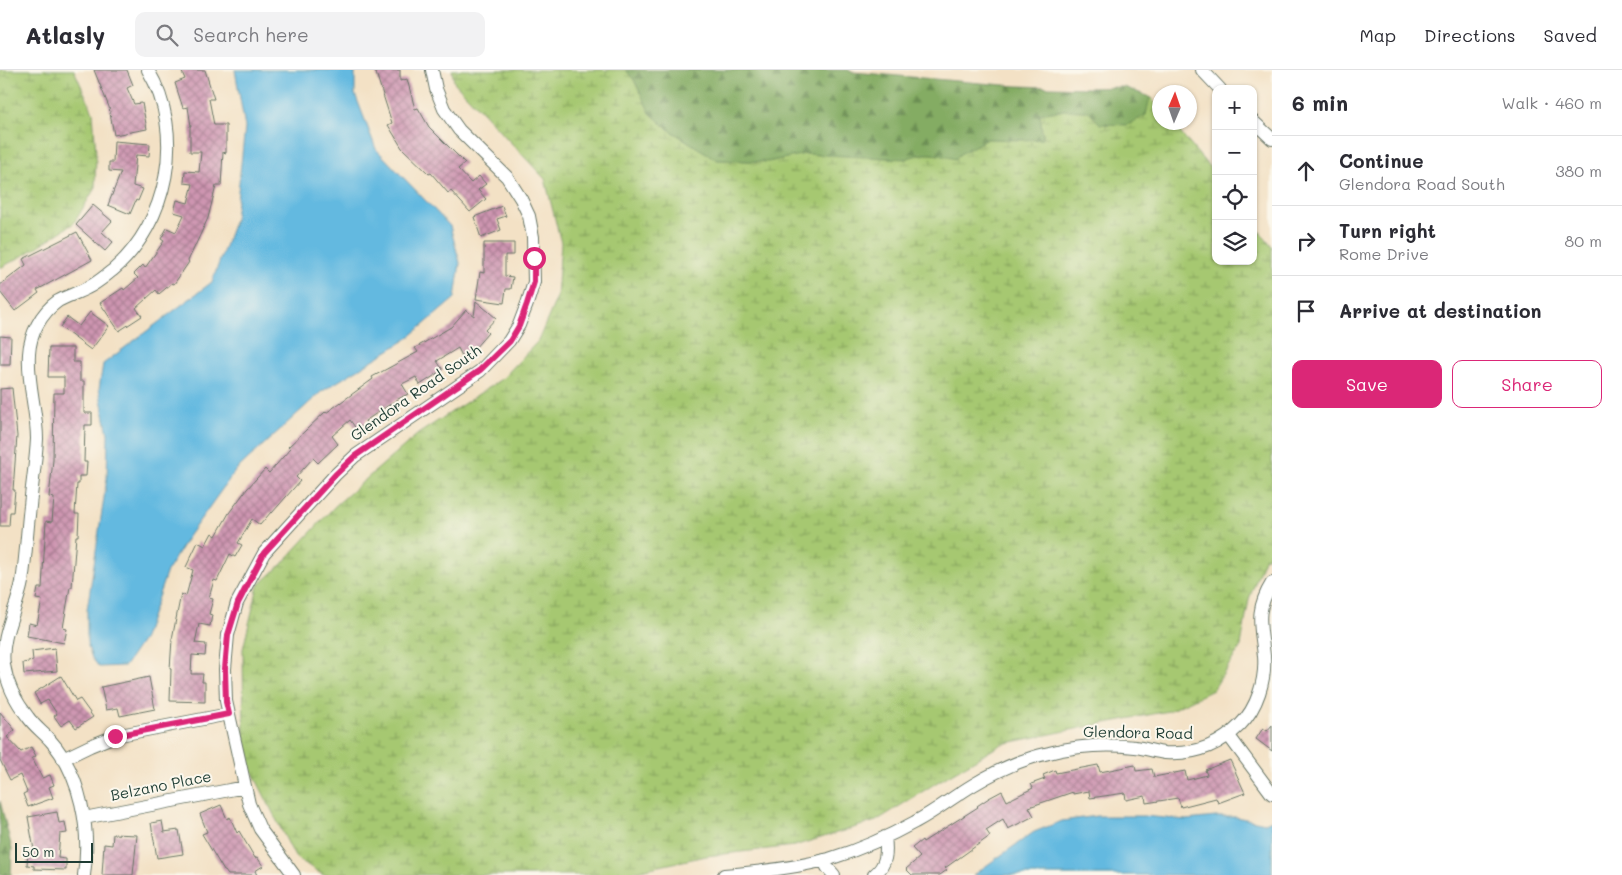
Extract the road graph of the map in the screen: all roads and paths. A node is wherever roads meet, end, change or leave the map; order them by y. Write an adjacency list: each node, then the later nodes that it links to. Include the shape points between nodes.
1 (148, 70): 8 (street, via 165,113 168,146 166,175 158,207 137,246 113,270 90,287 57,302 32,332 29,355 37,439 22,582)
2 (432, 70): 9 (street, Glendora Road South, via 444,109 459,130 507,177 521,199 533,237 534,282 519,326 494,358 355,456 264,553 238,603 228,635 225,669)
3 (1202, 70): 4 (street)
4 (1216, 85)
5 (1257, 125): 6 (street)
6 (1272, 139)
7 (1272, 583): 10 (street, Glendora Road, via 1260,613 1264,657 1262,686 1250,712)
8 (2, 657): 11 (street, via 15,697 28,718 52,742)
9 (229, 714): 11 (street, via 115,736); 12 (street, Glendora Road South)
10 (1229, 736): 13 (street); 15 (street, Glendora Road, via 1192,753 1093,746 1039,755 993,774 930,814)
11 (63, 759): 14 (street, via 71,773)
12 (245, 787): 14 (street, Belzano Place); 18 (street, Glendora Road South, via 260,829)
13 (1272, 794)
14 (84, 818): 17 (street, via 87,849)
15 (885, 837): 16 (street, Glendora Road); 21 (street, via 885,860)
16 (824, 860): 19 (street, Glendora Road); 20 (street)
17 (84, 875)
18 (294, 875)
19 (724, 875)
20 (834, 875)
21 (874, 875)

